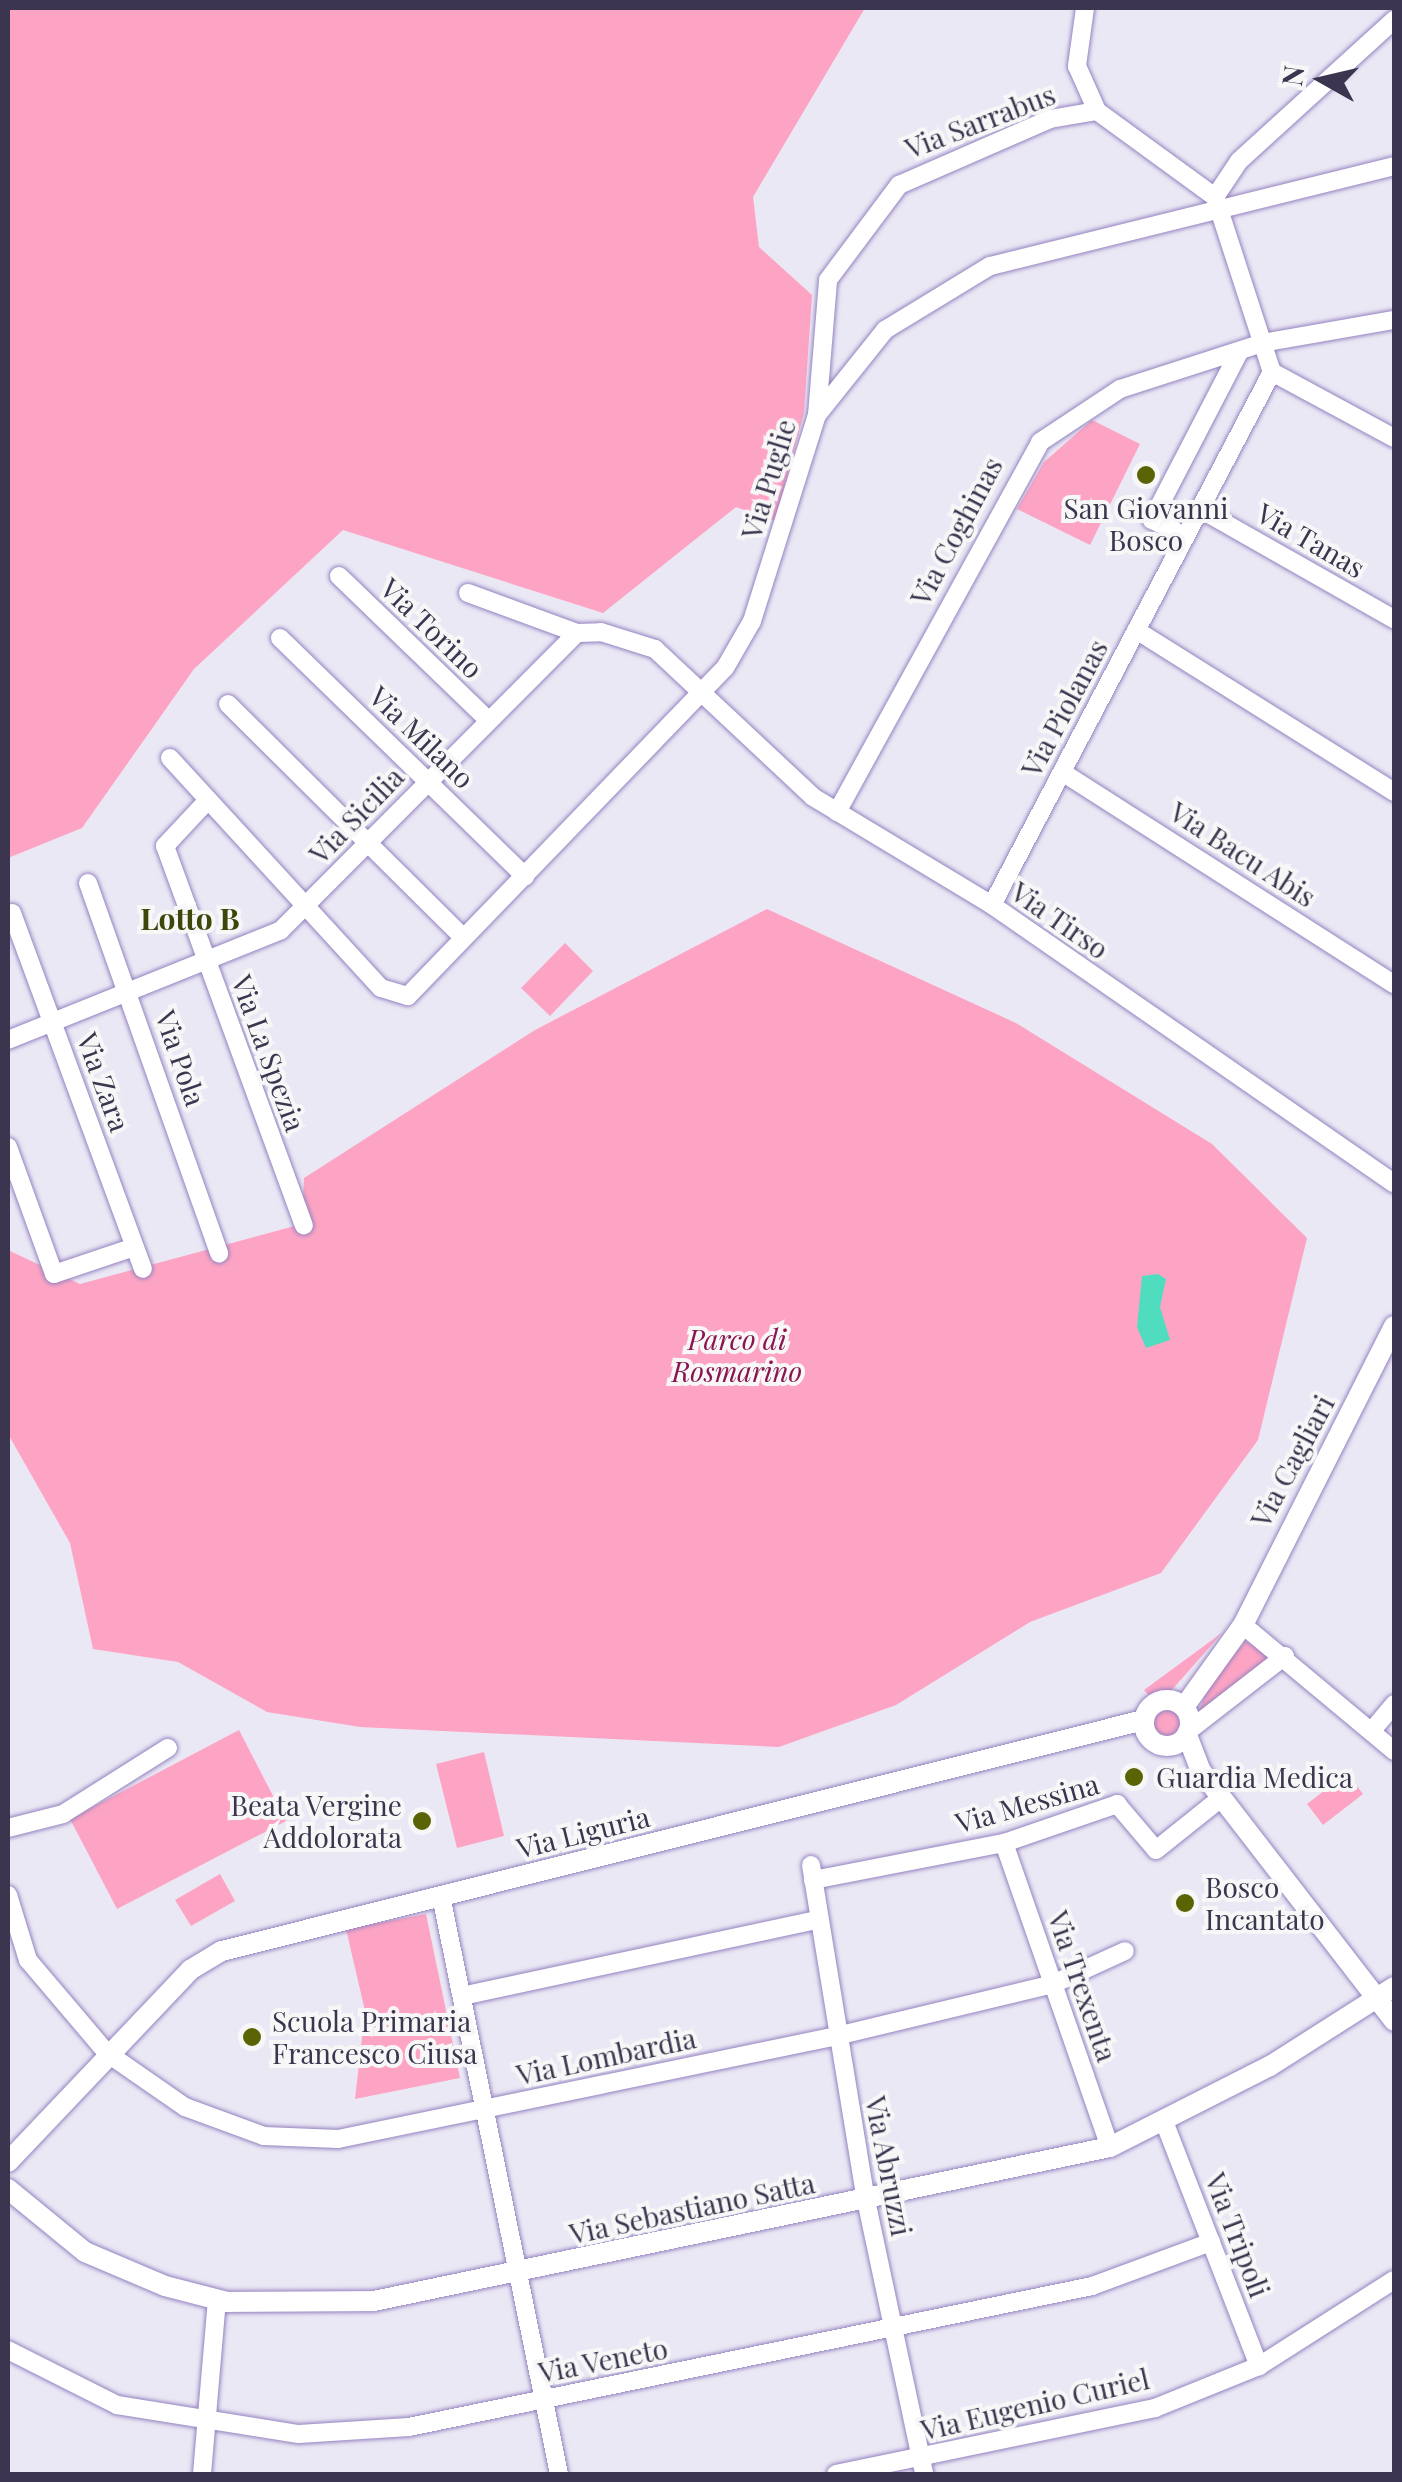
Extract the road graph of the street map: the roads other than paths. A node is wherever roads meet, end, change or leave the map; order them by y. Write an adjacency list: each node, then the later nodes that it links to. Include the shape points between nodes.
1 (1085, 8): 3 (street, via 1077,66)
2 (1394, 20): 5 (street, via 1239,161)
3 (1097, 111): 5 (street, Via Sarrabus); 10 (street, Via Sarrabus, via 1050,119 905,179 828,280)
4 (1394, 166): 5 (street, Via Puglie)
5 (1219, 206): 7 (street); 10 (street, Via Puglie, via 956,279 886,330)
6 (1394, 320): 7 (street, Via Coghinas)
7 (1262, 343): 8 (street, Via Coghinas); 9 (street)
8 (1238, 354): 13 (street, via 1152,520); 28 (street, Via Coghinas, via 1120,388 1040,442)
9 (1272, 372): 11 (street); 12 (street, Via Piolanas)
10 (817, 415): 20 (street, Via Puglie, via 752,621)
11 (1394, 438)
12 (1200, 509): 13 (street, Via Piolanas); 16 (street, Via Tanas)
13 (1186, 536): 17 (street, Via Piolanas)
14 (339, 576): 22 (street, Via Torino)
15 (468, 593): 18 (street)
16 (1394, 619)
17 (1136, 630): 24 (street, Via Piolanas); 26 (street)
18 (577, 633): 20 (street, via 626,635 655,649); 22 (street, Via Sicilia)
19 (280, 638): 25 (street, Via Milano)
20 (702, 694): 28 (street, Via Tirso); 30 (street, Via Puglie)
21 (228, 704): 29 (street)
22 (487, 719): 25 (street, Via Sicilia)
23 (170, 758): 27 (street)
24 (1062, 772): 32 (street, Via Piolanas); 37 (street, Via Bacu Abis)
25 (428, 780): 29 (street, Via Sicilia); 30 (street, Via Milano)
26 (1394, 792)
27 (208, 800): 33 (street); 36 (street, Via La Spezia, via 165,846)
28 (837, 812): 32 (street, Via Tirso)
29 (366, 843): 33 (street, Via Sicilia); 35 (street)
30 (525, 876): 35 (street, Via Puglie)
31 (88, 883): 38 (street, Via Pola)
32 (992, 905): 42 (street, Via Tirso)
33 (306, 907): 35 (street, Via Puglie, via 393,996 408,996); 36 (street, Via Sicilia)
34 (12, 913): 39 (street, Via Zara)
35 (464, 938)
36 (208, 966): 38 (street, Via Sicilia); 43 (street, Via La Spezia)
37 (1394, 984)
38 (131, 995): 39 (street, Via Sicilia); 45 (street, Via Pola)
39 (54, 1023): 40 (street, Via Sicilia); 44 (street, Via Zara)
40 (8, 1040)
41 (8, 1147): 44 (street, via 54,1274)
42 (1394, 1184)
43 (304, 1225)
44 (134, 1247): 46 (street, Via Zara)
45 (219, 1252)
46 (143, 1270)
47 (1394, 1326): 48 (street, Via Cagliari)
48 (1243, 1625): 49 (street); 50 (street, Via Cagliari)
49 (1284, 1656): 52 (street); 54 (street)
50 (1176, 1703): 53 (street, Via Cagliari); 54 (street)
51 (1394, 1704): 52 (street)
52 (1375, 1727): 56 (street)
53 (1151, 1733): 54 (street, Via Liguria); 57 (street); 63 (street, Via Liguria, via 1110,1734)
54 (1187, 1733): 57 (street)
55 (168, 1748): 59 (street, via 63,1814)
56 (1394, 1752)
57 (1201, 1770): 58 (street)
58 (1221, 1798): 60 (street, Via Messina, via 1156,1850 1117,1804); 67 (street)
59 (8, 1828)
60 (1004, 1843): 61 (street, Via Messina); 66 (street, Via Trexenta)
61 (812, 1872): 64 (street, Via Abruzzi)
62 (8, 1895): 71 (street, Via Lombardia, via 28,1960)
63 (441, 1896): 68 (street); 71 (street, Via Liguria, via 222,1950)
64 (817, 1920): 68 (street); 70 (street, Via Abruzzi)
65 (1125, 1951): 66 (street, Via Lombardia)
66 (1053, 1984): 70 (street, Via Lombardia); 74 (street, Via Trexenta)
67 (1386, 1994): 69 (street); 73 (street, Via Sebastiano Satta)
68 (462, 1996): 72 (street)
69 (1394, 2021)
70 (838, 2036): 72 (street, Via Lombardia); 77 (street, Via Abruzzi)
71 (107, 2054): 72 (street, Via Lombardia, via 185,2107 264,2136 338,2138); 75 (street, Via Liguria)
72 (485, 2109): 79 (street)
73 (1165, 2124): 74 (street, Via Sebastiano Satta); 78 (street, Via Tripoli)
74 (1110, 2147): 77 (street, Via Sebastiano Satta)
75 (8, 2162)
76 (8, 2189): 81 (street, Via Sebastiano Satta, via 86,2252)
77 (866, 2200): 79 (street, Via Sebastiano Satta); 82 (street, Via Abruzzi)
78 (1211, 2242): 82 (street, Via Veneto, via 1092,2286); 84 (street, Via Tripoli)
79 (518, 2272): 81 (street, Via Sebastiano Satta, via 374,2302); 85 (street)
80 (1394, 2280): 84 (street, Via Eugenio Curiel)
81 (217, 2300): 86 (street)
82 (894, 2330): 85 (street, Via Veneto); 87 (street, Via Abruzzi)
83 (8, 2350): 86 (street, Via Veneto, via 117,2405)
84 (1259, 2366): 87 (street, Via Eugenio Curiel, via 1155,2408)
85 (544, 2400): 86 (street, Via Veneto, via 410,2428 299,2434); 89 (street)
86 (206, 2422): 88 (street)
87 (922, 2466): 90 (street, Via Eugenio Curiel)
88 (202, 2474)
89 (560, 2474)
90 (836, 2474)

